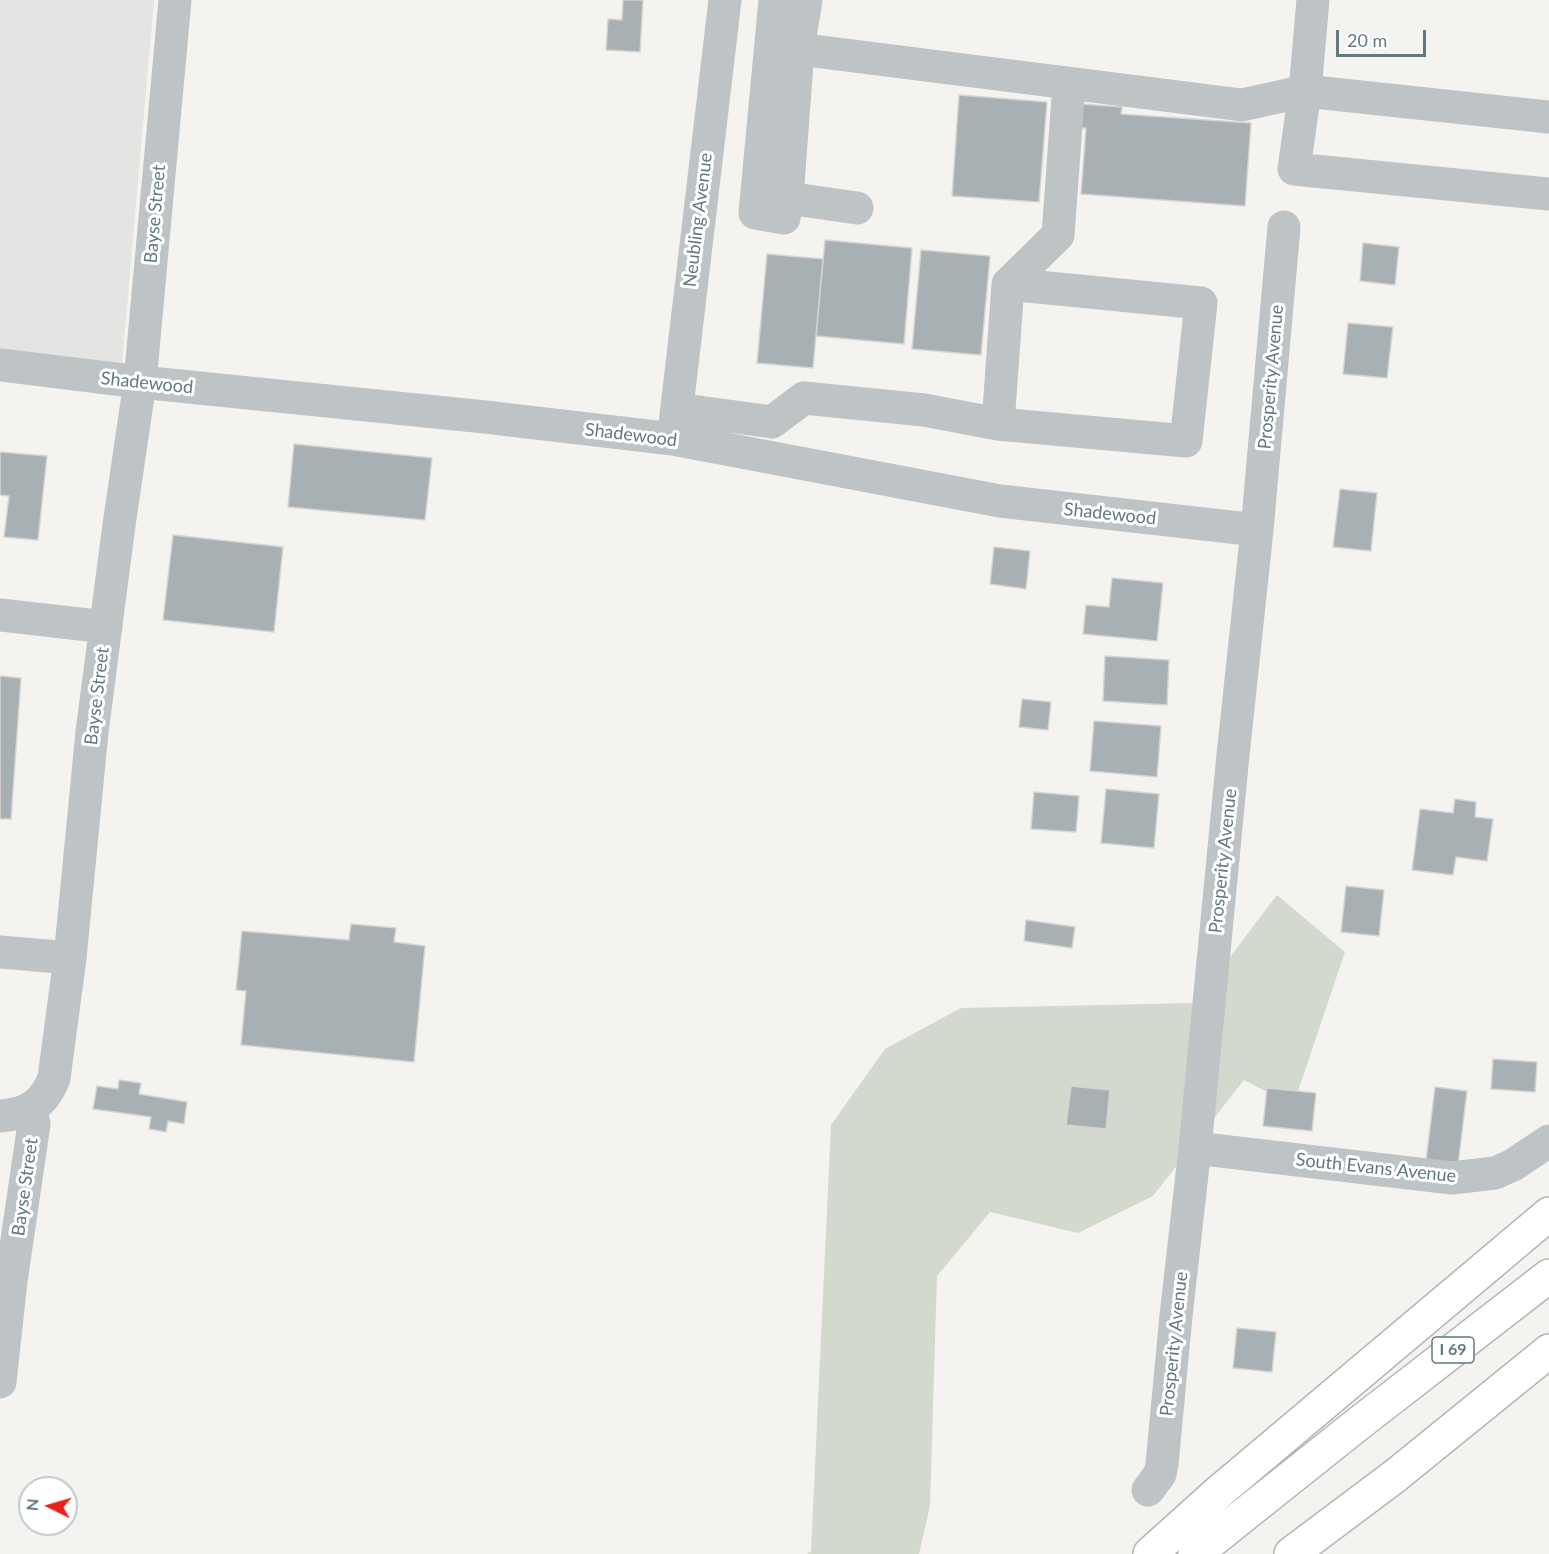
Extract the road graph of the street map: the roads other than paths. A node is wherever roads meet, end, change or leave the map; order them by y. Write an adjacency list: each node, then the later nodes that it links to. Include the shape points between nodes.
1 (175, 0): 16 (street, Bayse Street)
2 (725, 0): 17 (street, Neubling Avenue)
3 (775, 0): 11 (street, via 755,213 784,218)
4 (806, 0): 6 (street)
5 (1313, 0): 8 (street)
6 (798, 49): 7 (street); 11 (street)
7 (1069, 84): 8 (street, via 1242,105); 14 (street, via 1058,235)
8 (1305, 91): 9 (street); 10 (street, via 1294,169)
9 (1549, 117)
10 (1549, 194)
11 (787, 198): 12 (street)
12 (857, 208)
13 (1284, 227): 19 (street, Prosperity Avenue)
14 (1008, 284): 18 (street); 18 (street, via 1201,303 1186,441)
15 (0, 365): 16 (street, Shadewood)
16 (140, 382): 17 (street, Shadewood, via 485,417); 21 (street, Bayse Street)
17 (675, 424): 18 (street, via 772,422 804,398 924,410); 19 (street, Shadewood, via 1000,501)
18 (998, 424)
19 (1257, 530): 26 (street, Prosperity Avenue)
20 (0, 615): 21 (street)
21 (106, 627): 23 (street, Bayse Street)
22 (0, 952): 23 (street)
23 (70, 958): 24 (street, Bayse Street, via 54,1078 40,1101)
24 (15, 1113): 30 (street, Bayse Street, via 34,1124)
25 (1549, 1141): 26 (street, South Evans Avenue, via 1513,1166 1495,1173 1452,1178)
26 (1195, 1148): 31 (street, Prosperity Avenue, via 1162,1464)
27 (1549, 1214): 32 (highway)
28 (1549, 1276): 33 (highway, I 69)
29 (1549, 1352): 34 (highway)
30 (0, 1382)
31 (1148, 1490)
32 (1150, 1554)
33 (1195, 1554)
34 (1291, 1554)

